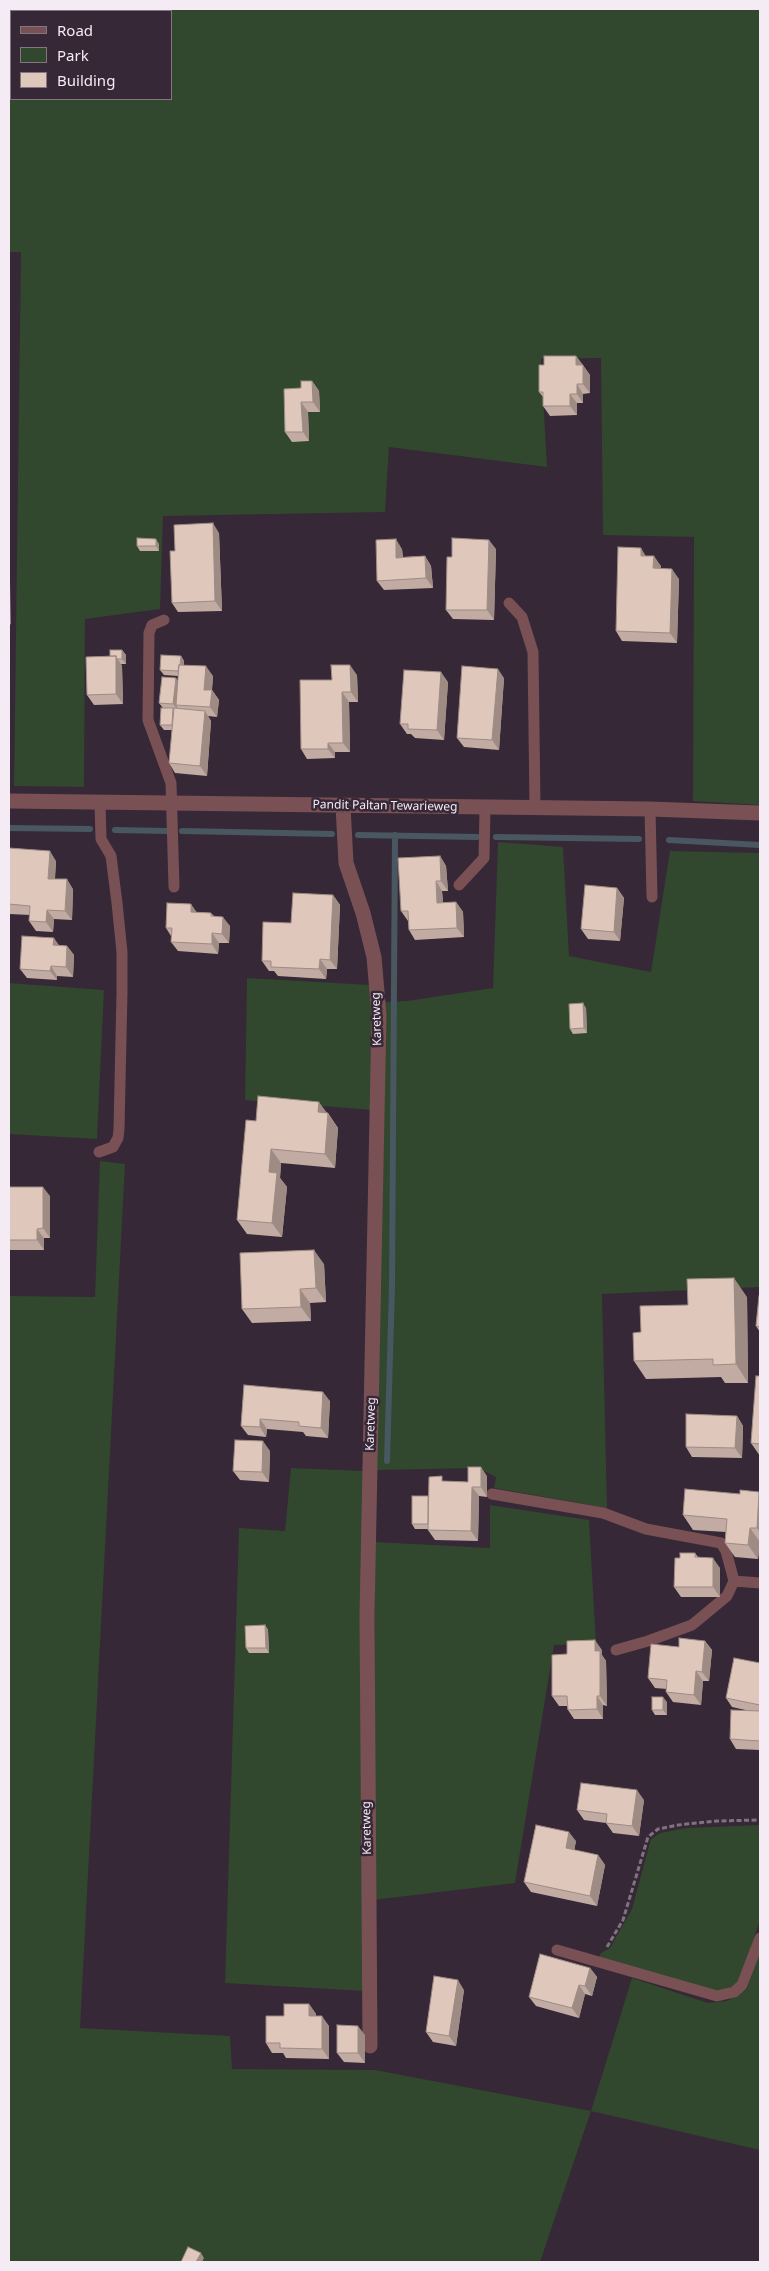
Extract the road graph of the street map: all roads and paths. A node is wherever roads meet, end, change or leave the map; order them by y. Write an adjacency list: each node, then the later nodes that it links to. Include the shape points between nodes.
1 (509, 604): 8 (lane, via 522,617 533,652)
2 (164, 620): 5 (lane, via 152,625 149,633 148,720 171,783)
3 (9, 801): 4 (street, Pandit Paltan Tewarieweg)
4 (100, 802): 5 (street, Pandit Paltan Tewarieweg); 14 (lane, via 101,839 111,856 122,952 122,992 118,1138 113,1147)
5 (172, 804): 6 (street, Pandit Paltan Tewarieweg); 12 (lane)
6 (344, 806): 7 (street, Pandit Paltan Tewarieweg); 23 (street, Karetweg, via 346,863 374,957 379,1015 367,1615)
7 (484, 808): 8 (street, Pandit Paltan Tewarieweg); 11 (lane, via 484,858)
8 (535, 808): 9 (street, Pandit Paltan Tewarieweg)
9 (650, 809): 10 (street, Pandit Paltan Tewarieweg); 13 (lane)
10 (760, 813)
11 (459, 885)
12 (174, 887)
13 (652, 897)
14 (99, 1152)
15 (492, 1494): 16 (lane, via 603,1514 646,1529 721,1544)
16 (734, 1581): 17 (lane); 18 (lane, via 727,1596 692,1625)
17 (760, 1583)
18 (616, 1650)
19 (760, 1820): 22 (path, via 717,1821 658,1829 648,1837 619,1928 607,1947)
20 (760, 1938): 22 (lane, via 742,1985 728,1995 707,1994)
21 (557, 1950): 22 (lane)
22 (585, 1957)
23 (370, 2046)

